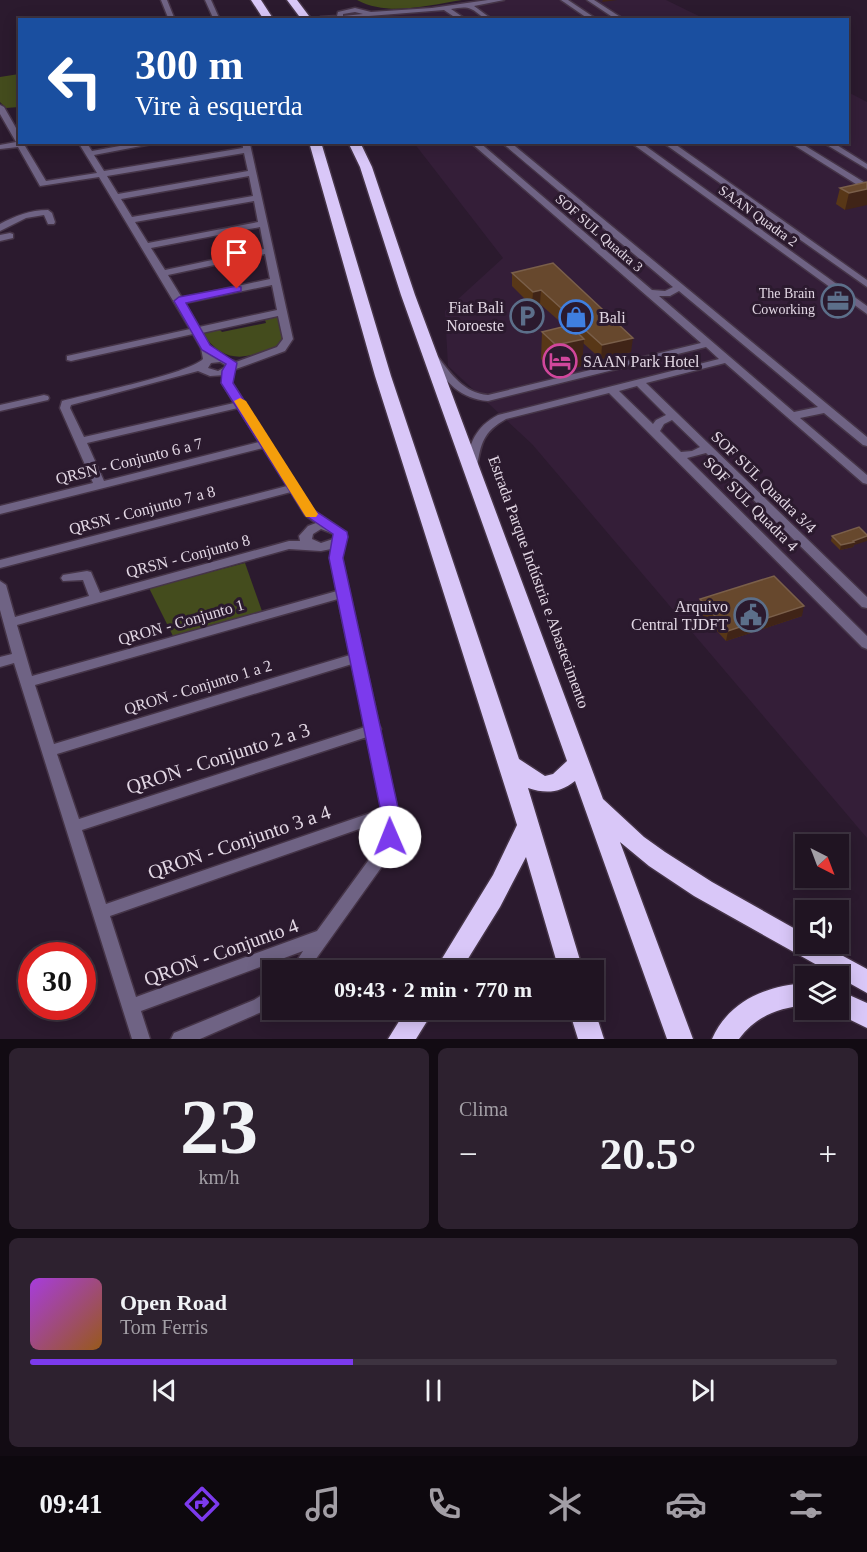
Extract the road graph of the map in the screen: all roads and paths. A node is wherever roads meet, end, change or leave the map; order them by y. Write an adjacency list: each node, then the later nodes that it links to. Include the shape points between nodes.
1 (164, 0): 16 (street)
2 (208, 0): 17 (street)
3 (256, 0): 18 (highway)
4 (292, 0): 12 (highway)
5 (482, 0): 9 (street)
6 (501, 0): 10 (street)
7 (564, 0): 22 (street)
8 (590, 0): 23 (street)
9 (453, 4): 10 (street); 14 (street)
10 (472, 7): 11 (street); 13 (street); 21 (street)
11 (445, 8): 13 (street); 14 (street)
12 (300, 10): 15 (street); 19 (highway)
13 (455, 12): 20 (street)
14 (366, 15): 15 (street)
15 (344, 17)
16 (171, 18)
17 (216, 18)
18 (267, 18)
19 (306, 18)
20 (462, 18)
21 (487, 18)
22 (592, 18)
23 (619, 18)
24 (0, 107): 25 (street)
25 (4, 122): 26 (street)
26 (18, 137)
27 (18, 144): 40 (street)
28 (24, 144): 48 (street, via 41,183)
29 (83, 144): 42 (street)
30 (147, 144): 42 (street)
31 (316, 144): 128 (highway, via 342,245)
32 (355, 144): 79 (highway, Estrada Parque Indústria e Abastecimento)
33 (476, 144): 49 (street, SOF SUL Quadra 3, via 519,182)
34 (507, 144): 49 (street)
35 (637, 144): 43 (street, SAAN Quadra 2)
36 (668, 144): 41 (street)
37 (796, 144): 50 (street)
38 (829, 144): 46 (street)
39 (247, 146): 47 (street); 48 (street)
40 (0, 147)
41 (676, 150): 43 (street, via 667,155); 44 (street)
42 (90, 154): 48 (street)
43 (651, 155): 45 (street, SAAN Quadra 2)
44 (686, 157): 45 (street, via 665,159); 61 (street)
45 (662, 163): 62 (street, SAAN Quadra 2)
46 (867, 167)
47 (253, 172): 51 (street); 52 (street)
48 (103, 175): 51 (street)
49 (539, 182): 68 (street); 69 (street, SOF SUL Quadra 3)
50 (867, 188)
51 (116, 197): 53 (street)
52 (258, 198): 53 (street); 55 (street)
53 (131, 220): 59 (street)
54 (51, 222): 56 (street, via 48,213 39,213)
55 (263, 224): 59 (street); 60 (street)
56 (0, 228)
57 (10, 236): 58 (street)
58 (0, 238)
59 (147, 246): 65 (street)
60 (268, 251): 65 (street); 66 (street)
61 (821, 252): 62 (street, via 807,259); 63 (street)
62 (791, 257): 64 (street, SAAN Quadra 2)
63 (837, 263): 64 (street, via 816,262); 67 (street)
64 (806, 267): 73 (street, SAAN Quadra 2)
65 (163, 273): 71 (street)
66 (276, 281): 71 (street); 74 (street)
67 (867, 284)
68 (680, 287): 69 (street, via 667,294); 70 (street)
69 (648, 293): 72 (street, SOF SUL Quadra 3)
70 (690, 295): 72 (street, via 669,297 662,302); 89 (street)
71 (179, 301): 75 (street)
72 (663, 306): 76 (street, SOF SUL Quadra 3)
73 (867, 311)
74 (283, 312): 75 (street); 83 (street, via 287,343 275,352)
75 (196, 331): 77 (street); 80 (street)
76 (707, 344): 78 (street); 81 (street, SOF SUL Quadra 3)
77 (206, 348): 82 (street); 83 (street)
78 (663, 356): 84 (street, via 674,362); 87 (street)
79 (433, 357): 87 (street, via 455,386 471,397 488,398); 102 (highway, Estrada Parque Indústria e Abastecimento)
80 (71, 358)
81 (726, 360): 84 (street); 94 (street, SOF SUL Quadra 3)
82 (207, 368): 83 (street); 83 (street); 97 (street, via 69,400 65,408)
83 (227, 368): 90 (street)
84 (677, 372): 85 (street)
85 (639, 382): 86 (street); 95 (street, SOF SUL Quadra 3/4)
86 (611, 389): 91 (street); 96 (street, SOF SUL Quadra 4)
87 (526, 390): 91 (street, via 525,398)
88 (44, 398): 92 (street)
89 (815, 400): 93 (street); 94 (street)
90 (242, 404): 97 (street); 99 (street)
91 (540, 407): 102 (street, via 487,425 478,435)
92 (0, 408)
93 (826, 409): 94 (street); 98 (street)
94 (788, 413): 103 (street, SOF SUL Quadra 3)
95 (672, 416): 96 (street, via 660,422); 100 (street, SOF SUL Quadra 3/4)
96 (654, 431): 101 (street, SOF SUL Quadra 4)
97 (81, 441): 104 (street)
98 (867, 443)
99 (266, 444): 104 (street, QRSN - Conjunto 6 a 7); 105 (street)
100 (710, 453): 101 (street); 117 (street, SOF SUL Quadra 3/4)
101 (683, 461): 119 (street, SOF SUL Quadra 4)
102 (471, 466): 127 (highway, Estrada Parque Indústria e Abastecimento)
103 (867, 481)
104 (100, 485): 106 (street, QRSN - Conjunto 6 a 7)
105 (293, 488): 107 (street); 112 (street, QRSN - Conjunto 7 a 8)
106 (0, 510)
107 (309, 512): 108 (street); 109 (street)
108 (327, 525): 109 (street); 110 (street, via 340,532)
109 (311, 539): 110 (street); 111 (street); 116 (street, QRSN - Conjunto 8)
110 (338, 542): 111 (street)
111 (336, 558): 115 (street)
112 (0, 564)
113 (67, 578): 116 (street, via 87,575)
114 (0, 585): 118 (street)
115 (344, 593): 122 (street); 124 (street, QRON - Conjunto 1)
116 (96, 598): 118 (street, QRSN - Conjunto 8)
117 (867, 604)
118 (11, 622): 121 (street)
119 (862, 631): 120 (street, SOF SUL Quadra 4)
120 (867, 644)
121 (19, 657): 123 (street); 124 (street)
122 (357, 658): 125 (street); 126 (street, QRON - Conjunto 1 a 2)
123 (0, 662)
124 (28, 682): 126 (street)
125 (374, 729): 130 (street); 132 (street, QRON - Conjunto 2 a 3)
126 (50, 751): 132 (street)
127 (579, 763): 128 (highway, via 559,782 543,786); 129 (highway, Estrada Parque Indústria e Abastecimento)
128 (510, 764): 131 (highway)
129 (593, 800): 138 (highway, via 657,860); 151 (highway, Estrada Parque Indústria e Abastecimento)
130 (390, 812): 133 (street, QRON - Conjunto 3 a 4); 134 (street, via 390,837 382,854)
131 (528, 825): 136 (highway, via 493,900); 137 (highway)
132 (75, 827): 133 (street)
133 (101, 912): 141 (street)
134 (326, 936): 135 (street); 141 (street, QRON - Conjunto 4)
135 (307, 960)
136 (454, 960)
137 (568, 960)
138 (867, 982)
139 (795, 995): 152 (highway, via 778,996 753,1007)
140 (262, 1004): 146 (street)
141 (131, 1007): 147 (street)
142 (849, 1007): 143 (highway)
143 (867, 1016)
144 (414, 1020): 149 (highway)
145 (585, 1020): 150 (highway)
146 (195, 1035): 148 (street)
147 (141, 1039)
148 (180, 1039)
149 (400, 1039)
150 (591, 1039)
151 (680, 1039)
152 (725, 1039)

